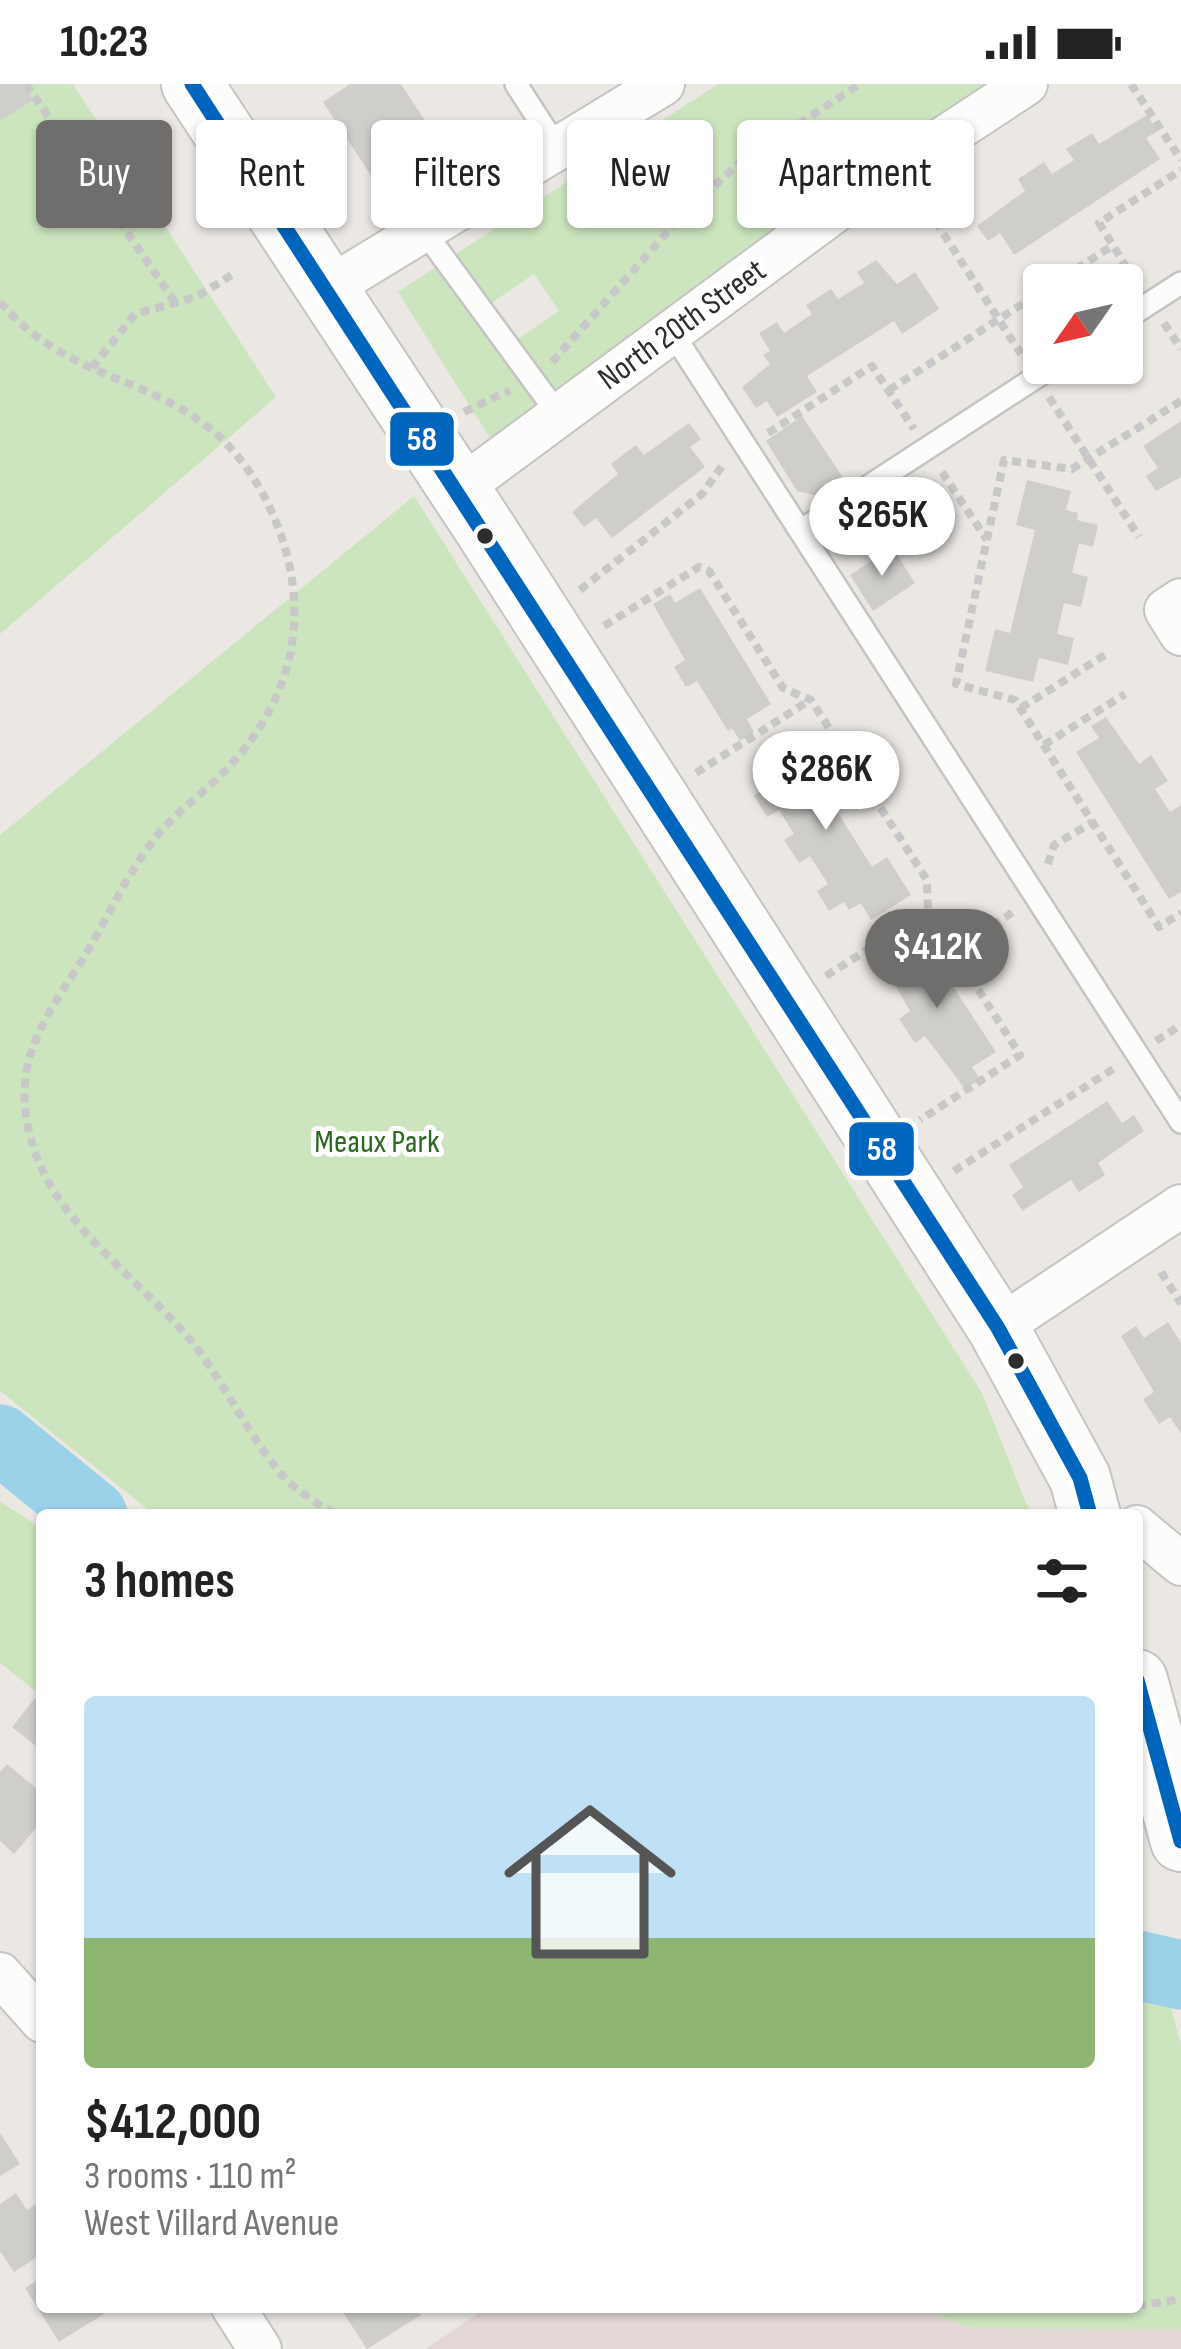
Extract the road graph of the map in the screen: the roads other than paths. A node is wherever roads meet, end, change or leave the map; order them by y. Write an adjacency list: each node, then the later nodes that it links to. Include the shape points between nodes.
1 (192, 84): 8 (street)
2 (516, 84): 5 (lane)
3 (663, 84): 5 (street)
4 (1026, 84): 10 (street, North 20th Street)
5 (559, 152): 6 (street)
6 (424, 231): 8 (street); 12 (lane)
7 (1181, 283): 9 (lane)
8 (327, 289): 13 (street)
9 (1143, 308)
10 (670, 329): 12 (street, North 20th Street); 14 (lane)
11 (1026, 384): 14 (lane)
12 (558, 414): 13 (street, North 20th Street)
13 (459, 489): 17 (street)
14 (800, 531): 15 (lane)
15 (1181, 1122)
16 (1181, 1206): 17 (street)
17 (998, 1328): 18 (street)
18 (1098, 1502)
19 (1143, 1532): 20 (street)
20 (1181, 1564)
21 (1154, 1686): 22 (street)
22 (1181, 1841)
23 (0, 1974): 24 (street)
24 (36, 2014)
25 (237, 2313): 26 (street)
26 (260, 2349)

